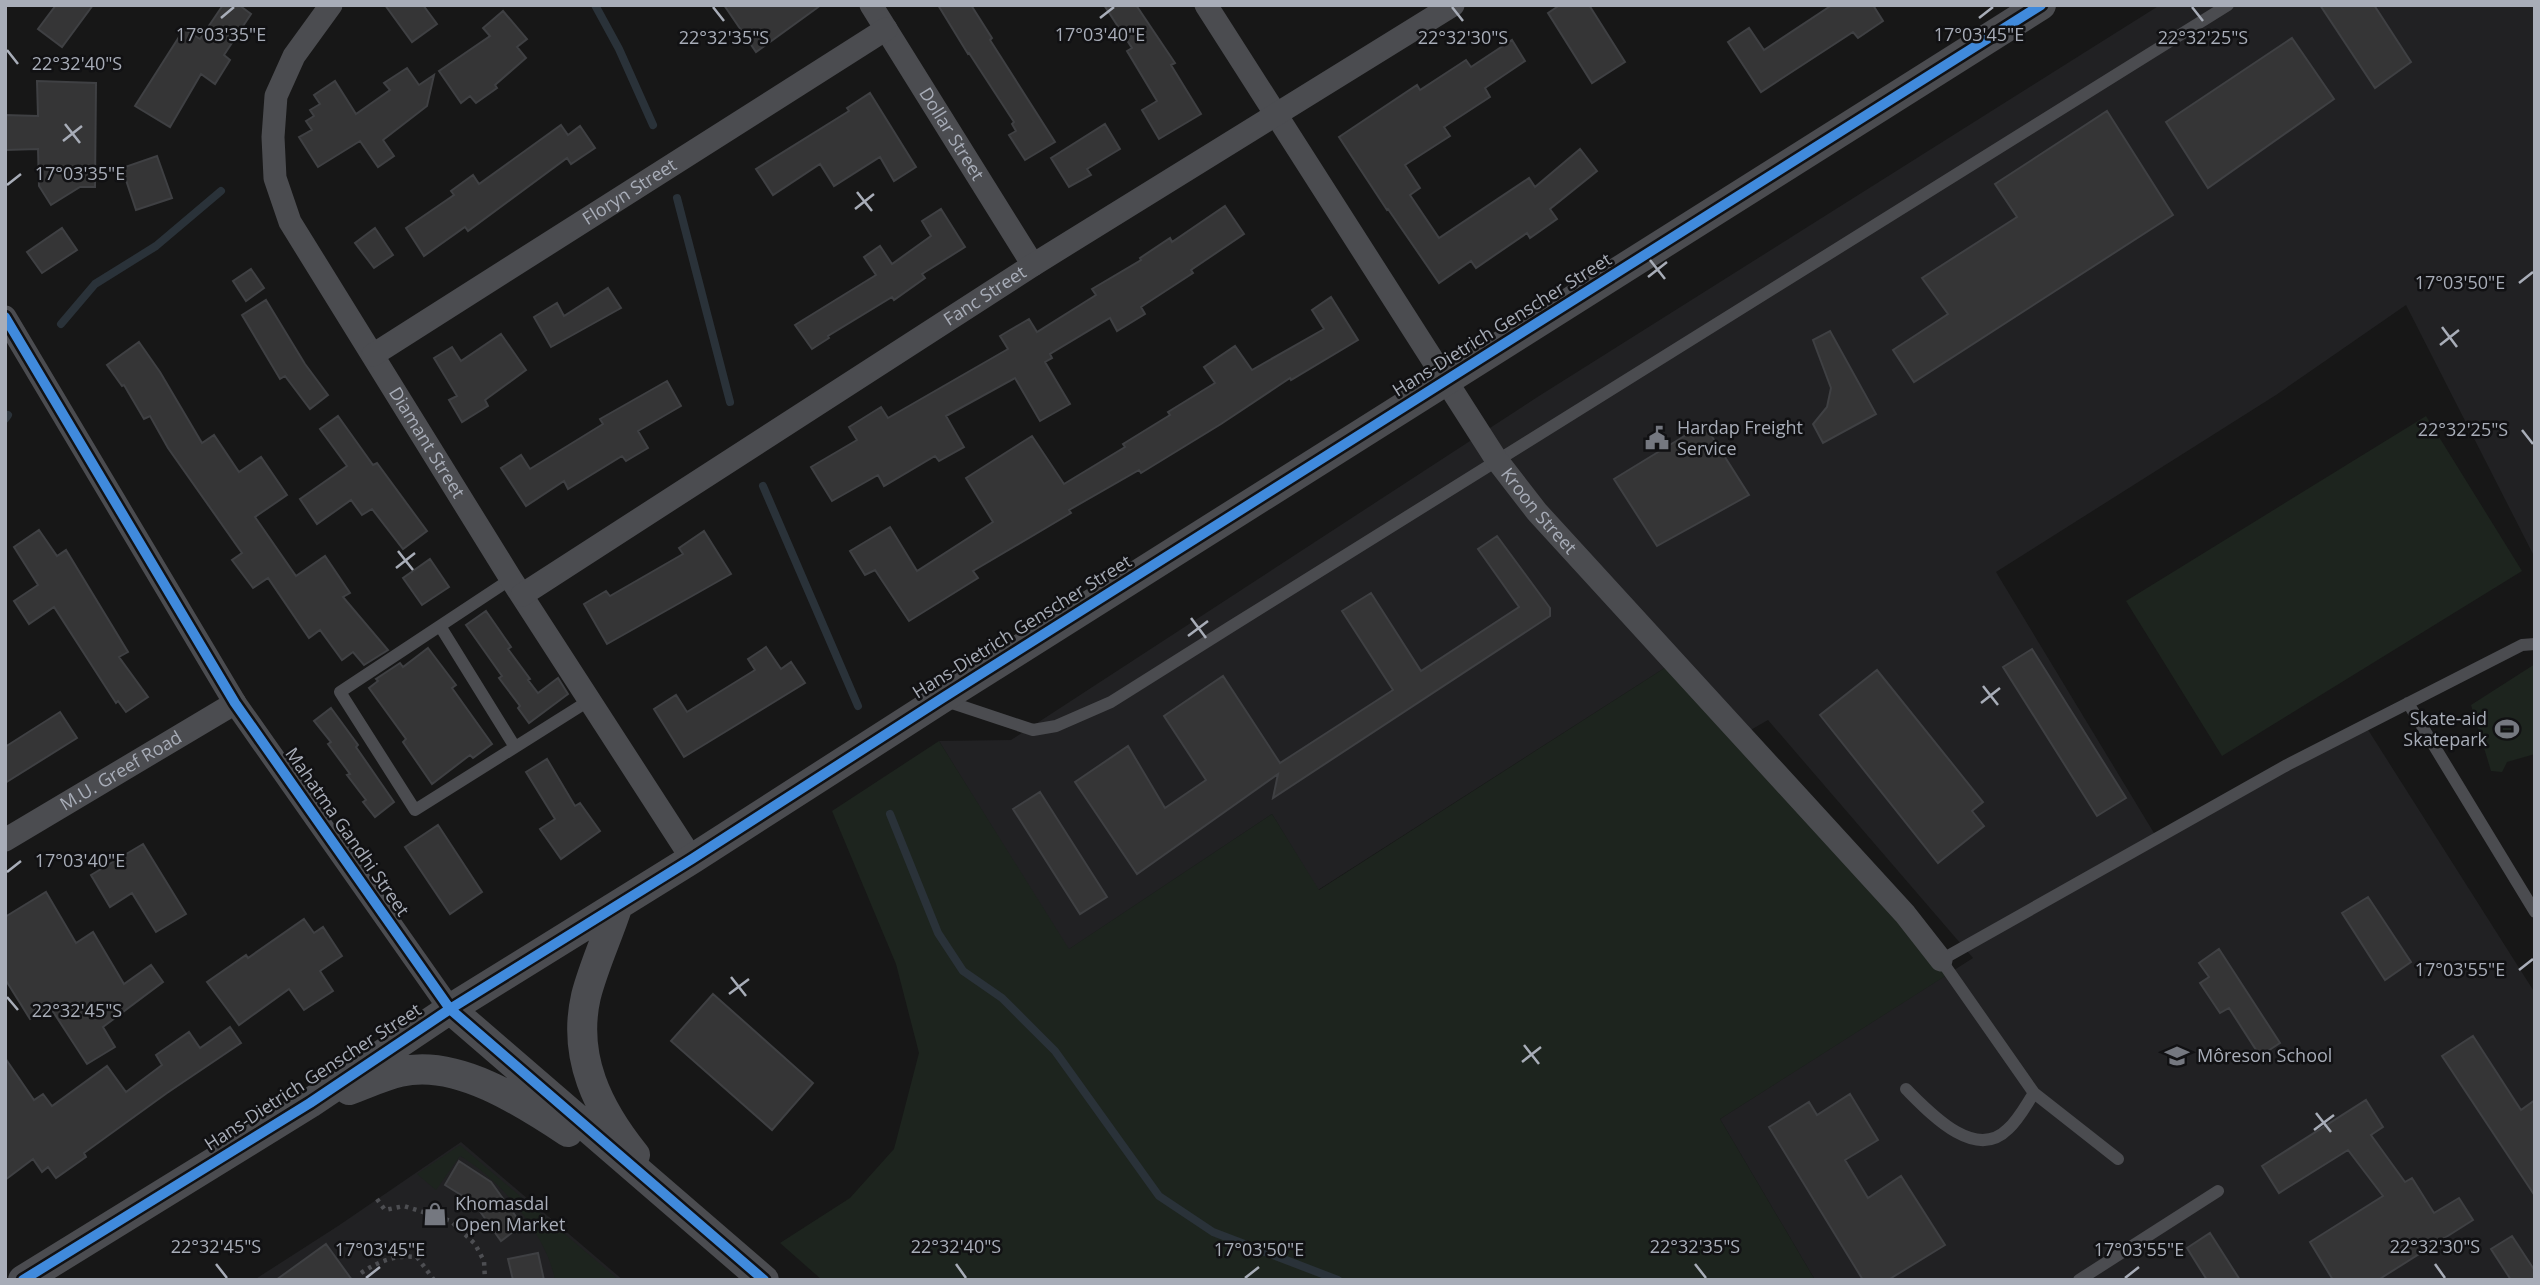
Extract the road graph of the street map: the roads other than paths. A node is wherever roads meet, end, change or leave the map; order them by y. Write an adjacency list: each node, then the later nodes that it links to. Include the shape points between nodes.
1 (331, 5): 11 (street, Diamant Street, via 294,56 276,96 275,178 290,222)
2 (871, 5): 7 (street, Dollar Street)
3 (1206, 5): 8 (street, Kroon Street)
4 (1453, 5): 8 (street, Fanc Street)
5 (2041, 5): 12 (street, Hans-Dietrich Genscher Street)
6 (2228, 5): 13 (lane)
7 (886, 29): 9 (street, Dollar Street); 11 (street, Floryn Street)
8 (1277, 116): 9 (street, Fanc Street); 12 (street, Kroon Street)
9 (1033, 265): 14 (street, Fanc Street)
10 (5, 317): 19 (street, Mahatma Gandhi Street)
11 (373, 355): 14 (street, Diamant Street)
12 (1447, 380): 13 (street, Kroon Street); 17 (street, Hans-Dietrich Genscher Street)
13 (1496, 459): 17 (lane, via 1111,702 1056,726 1033,730); 26 (street, Kroon Street, via 1537,512 1905,914)
14 (517, 587): 15 (lane); 18 (street, Diamant Street)
15 (440, 626): 21 (lane); 21 (lane, via 340,692 415,810)
16 (2535, 644): 20 (lane, via 2522,645)
17 (941, 699): 23 (street, Hans-Dietrich Genscher Street)
18 (590, 700): 21 (lane); 23 (street, Diamant Street)
19 (235, 703): 22 (street, M.U. Greef Road); 27 (street, Mahatma Gandhi Street)
20 (2409, 703): 25 (lane); 26 (lane, via 2287,765)
21 (515, 747)
22 (5, 840)
23 (692, 859): 24 (street, Hans-Dietrich Genscher Street)
24 (618, 905): 27 (street, Hans-Dietrich Genscher Street); 33 (street, via 586,999 585,1063 595,1094)
25 (2535, 912)
26 (1941, 960): 29 (lane)
27 (450, 1009): 30 (street, Hans-Dietrich Genscher Street); 33 (street, Mahatma Gandhi Street)
28 (1906, 1089): 29 (lane, via 1958,1133 1986,1142 2008,1130)
29 (2034, 1093): 31 (lane)
30 (310, 1103): 33 (street, via 402,1071 439,1071 471,1078 526,1104); 34 (street, Hans-Dietrich Genscher Street)
31 (2118, 1159)
32 (2218, 1191): 36 (lane)
33 (670, 1200): 35 (street, Mahatma Gandhi Street)
34 (23, 1280)
35 (764, 1280)
36 (2079, 1280)

